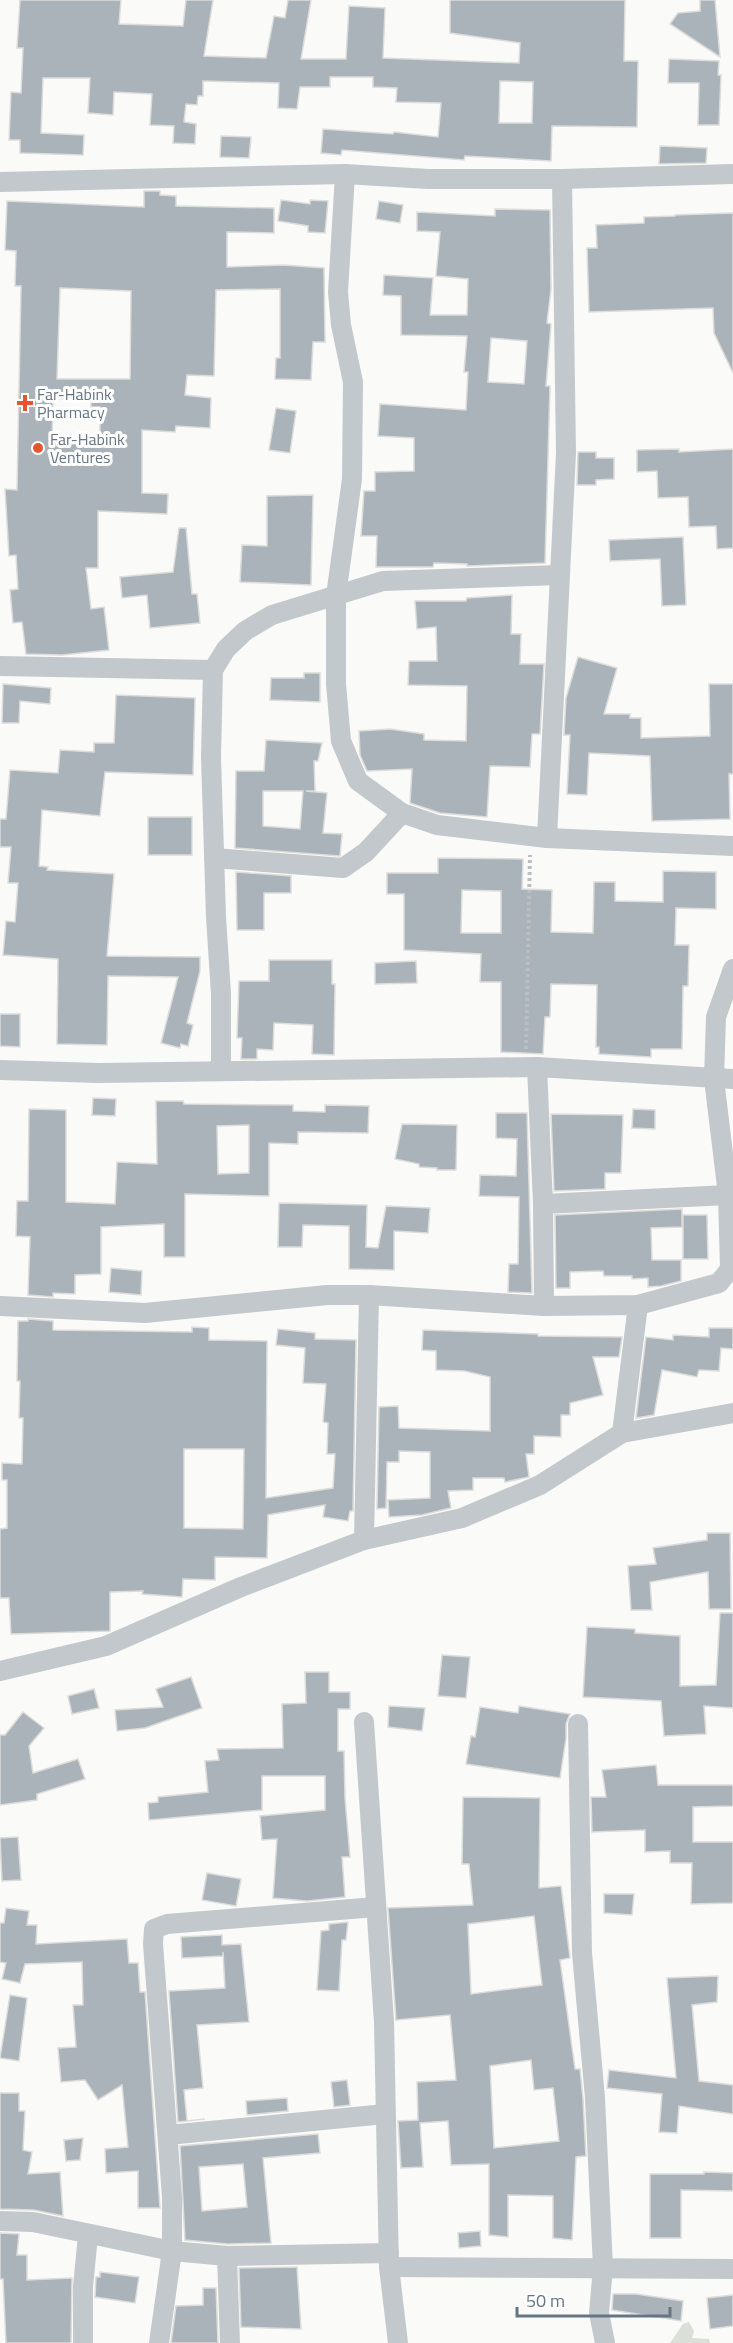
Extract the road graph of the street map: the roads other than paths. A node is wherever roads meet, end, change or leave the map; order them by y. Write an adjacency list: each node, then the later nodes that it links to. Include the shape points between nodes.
1 (345, 174): 3 (street, via 428,179); 4 (street); 6 (street, via 338,292 353,382 352,479)
2 (733, 174): 3 (street)
3 (562, 179): 5 (street, via 566,453)
4 (0, 182)
5 (560, 575): 6 (street, via 383,581); 10 (street)
6 (336, 596): 8 (street, via 272,615 244,631); 9 (street, via 336,684 341,741 358,780)
7 (0, 666): 8 (street)
8 (213, 670): 12 (street)
9 (402, 813): 10 (street, via 437,825); 12 (street, via 366,852 343,868)
10 (539, 837): 11 (street)
11 (733, 846)
12 (214, 858): 16 (street)
13 (733, 969): 17 (street, via 716,1017)
14 (531, 1067): 16 (street); 17 (street); 19 (street)
15 (0, 1070): 16 (street)
16 (221, 1071)
17 (723, 1079): 18 (street)
18 (728, 1195): 19 (street); 21 (street, via 730,1269 719,1283)
19 (543, 1204): 23 (street)
20 (369, 1295): 22 (street, via 327,1295 145,1312); 23 (street); 26 (street)
21 (638, 1305): 23 (street); 25 (street)
22 (0, 1306)
23 (544, 1306)
24 (733, 1413): 25 (street)
25 (622, 1433): 26 (street, via 540,1485 462,1518)
26 (364, 1539): 27 (street, via 106,1646)
27 (0, 1671)
28 (364, 1722): 30 (street)
29 (578, 1724): 38 (street, via 582,1953 595,2098)
30 (376, 1907): 31 (street); 32 (street, via 167,1924 154,1929)
31 (385, 2114): 32 (street); 37 (street)
32 (168, 2135): 35 (street)
33 (0, 2221): 34 (street, via 33,2222)
34 (88, 2235): 35 (street); 40 (street)
35 (172, 2252): 36 (street); 41 (street)
36 (227, 2256): 37 (street); 42 (street)
37 (389, 2260): 38 (street); 43 (street)
38 (603, 2267): 39 (street); 44 (street, via 599,2313)
39 (733, 2269)
40 (83, 2343)
41 (159, 2343)
42 (230, 2343)
43 (398, 2343)
44 (605, 2343)

